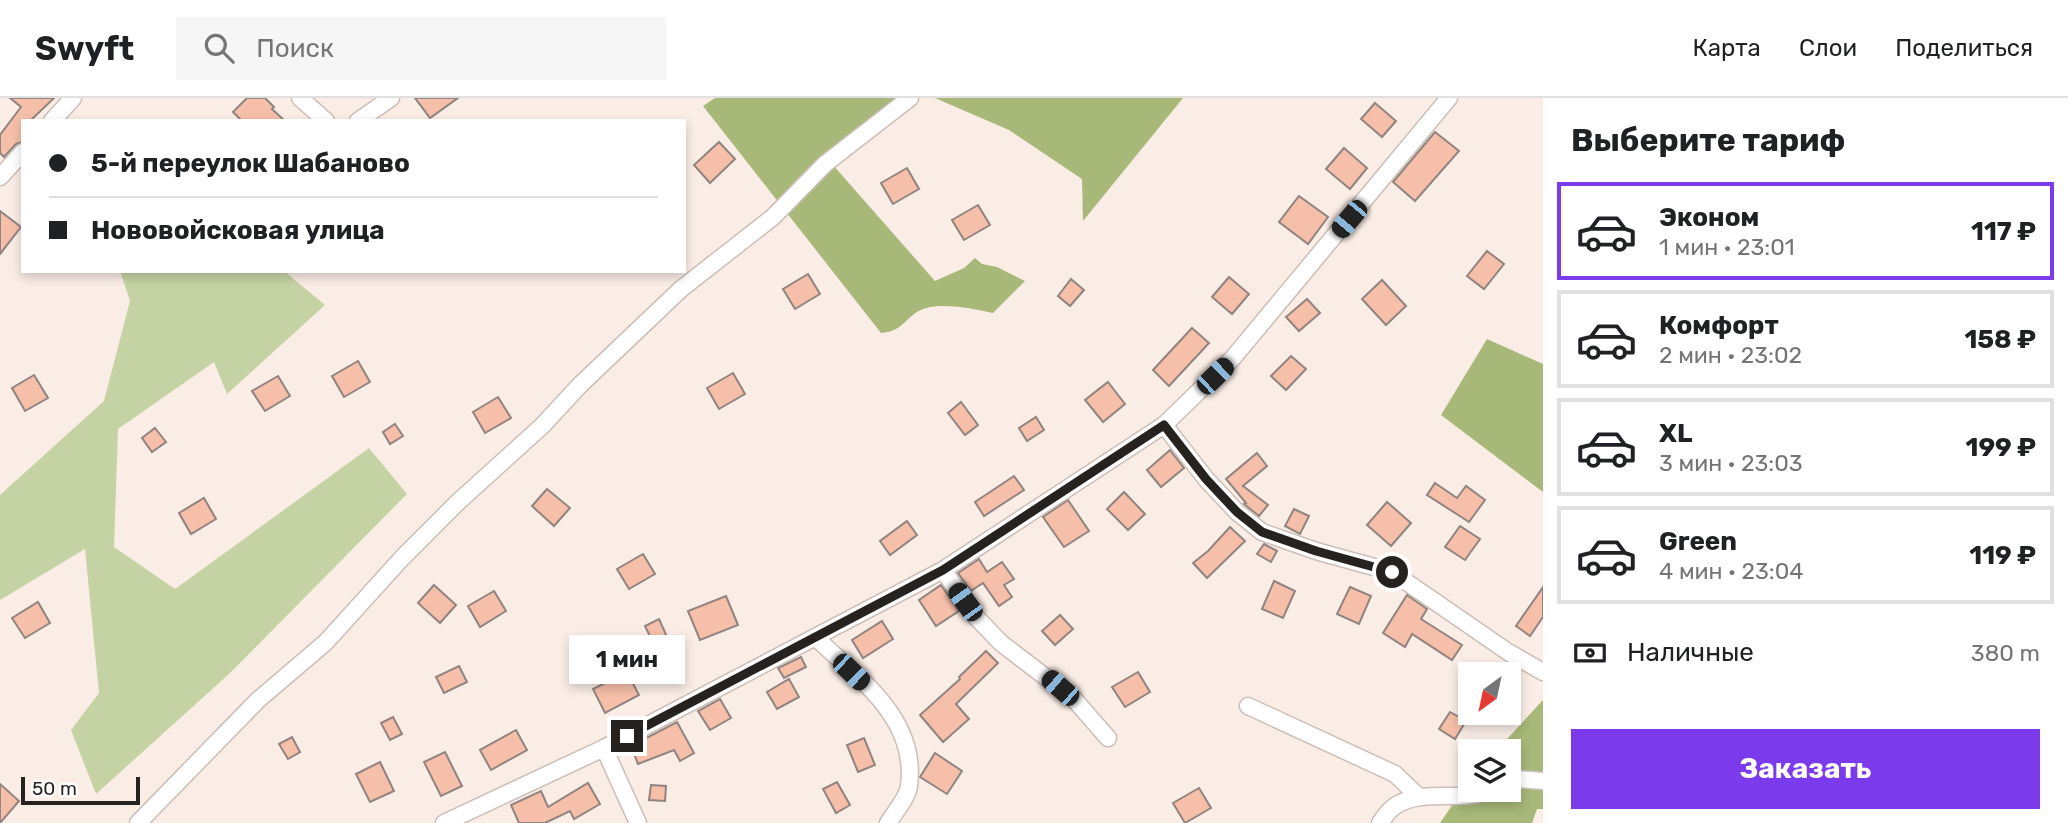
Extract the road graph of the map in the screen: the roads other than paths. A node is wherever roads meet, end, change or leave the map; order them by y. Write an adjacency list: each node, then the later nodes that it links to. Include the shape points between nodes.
1 (73, 98): 6 (street)
2 (300, 98): 7 (street)
3 (391, 98): 8 (street)
4 (910, 98): 22 (street, via 825,164 773,217 681,289 448,511 326,642 258,700)
5 (1449, 98): 11 (street, via 1232,359)
6 (54, 119)
7 (324, 119)
8 (361, 119)
9 (21, 154): 10 (street)
10 (0, 176)
11 (1164, 425): 12 (street); 14 (street, via 1206,479 1262,532 1392,572)
12 (943, 570): 13 (street); 16 (street, via 976,617 1073,698)
13 (815, 637): 17 (street); 25 (street, via 887,706 907,741 909,788)
14 (1543, 672)
15 (1248, 706): 21 (street, via 1395,774)
16 (1108, 738)
17 (604, 748): 23 (street); 24 (street)
18 (1521, 779): 19 (street)
19 (1543, 781)
20 (1458, 796): 21 (street)
21 (1419, 797): 26 (street, via 1393,807)
22 (138, 823)
23 (444, 823)
24 (638, 823)
25 (888, 823)
26 (1380, 823)

